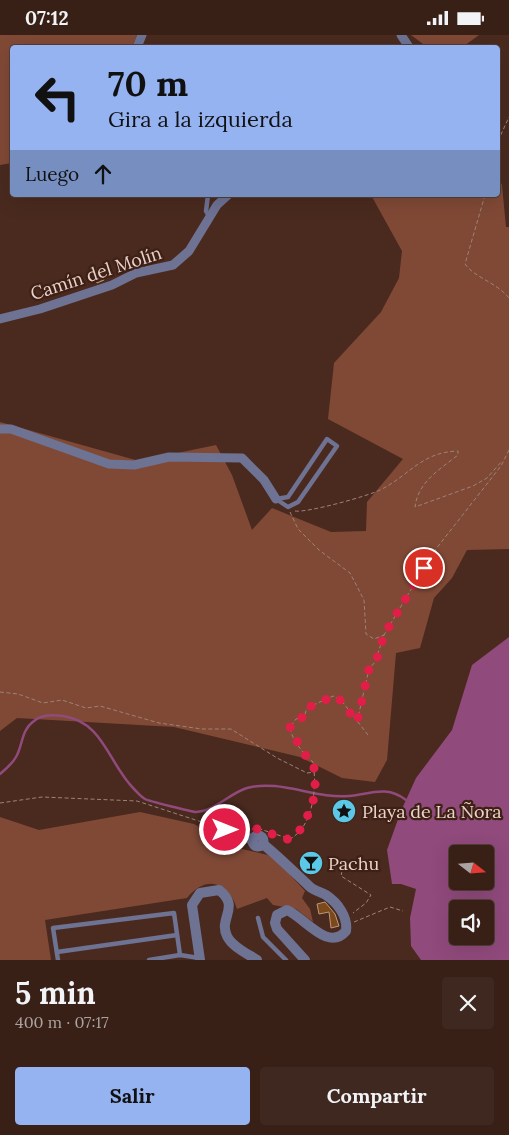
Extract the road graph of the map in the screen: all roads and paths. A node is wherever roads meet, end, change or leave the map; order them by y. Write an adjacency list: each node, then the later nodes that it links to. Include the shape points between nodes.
1 (509, 117): 2 (path)
2 (500, 137)
3 (208, 197): 6 (lane, via 206,211)
4 (226, 197): 6 (street, Camín del Molín)
5 (484, 197): 7 (path, via 464,264 490,281)
6 (209, 218): 8 (street, Camín del Molín, via 189,251 173,265 136,273 112,285)
7 (509, 299)
8 (0, 319)
9 (0, 429): 12 (street, via 11,429 109,464 134,465 169,457 242,458 264,480)
10 (509, 450): 11 (path)
11 (502, 461): 13 (path, via 487,478 415,507 417,493 429,477 458,455 458,451 448,451 416,463 382,489 367,495 297,511); 14 (path, via 432,554)
12 (276, 499): 13 (lane); 13 (lane, via 288,497 327,439 337,446 298,502)
13 (288, 507): 14 (path, via 298,529 350,573 364,600 366,633 374,639)
14 (384, 635): 16 (path, via 376,662 369,669)
15 (0, 692): 18 (path, via 43,703 62,700 86,707 100,706 159,723 231,729 277,759 307,773)
16 (357, 722): 17 (path); 18 (path, via 334,696 307,708 304,717 296,719 290,727 291,733 303,753 313,762)
17 (368, 735)
18 (315, 773): 21 (path, via 314,799 297,835 283,838 257,828)
19 (0, 803): 20 (path, via 42,797 137,801)
20 (216, 827): 21 (street)
21 (235, 834): 25 (street, via 258,842 291,867 311,888 337,905)
22 (342, 871): 25 (path, via 341,876 371,895)
23 (404, 911): 25 (path, via 390,907)
24 (258, 918): 33 (lane, via 263,937)
25 (346, 921): 34 (street, via 346,931 334,939 327,938 287,910 277,915 277,929)
26 (178, 935): 27 (lane); 27 (lane, via 174,913 53,929); 28 (lane)
27 (57, 952): 30 (lane)
28 (180, 955): 29 (lane); 31 (lane)
29 (200, 959): 32 (street, via 192,905 200,893 219,889 230,904 226,935)
30 (58, 960)
31 (149, 960)
32 (257, 960)
33 (286, 960)
34 (305, 960)

